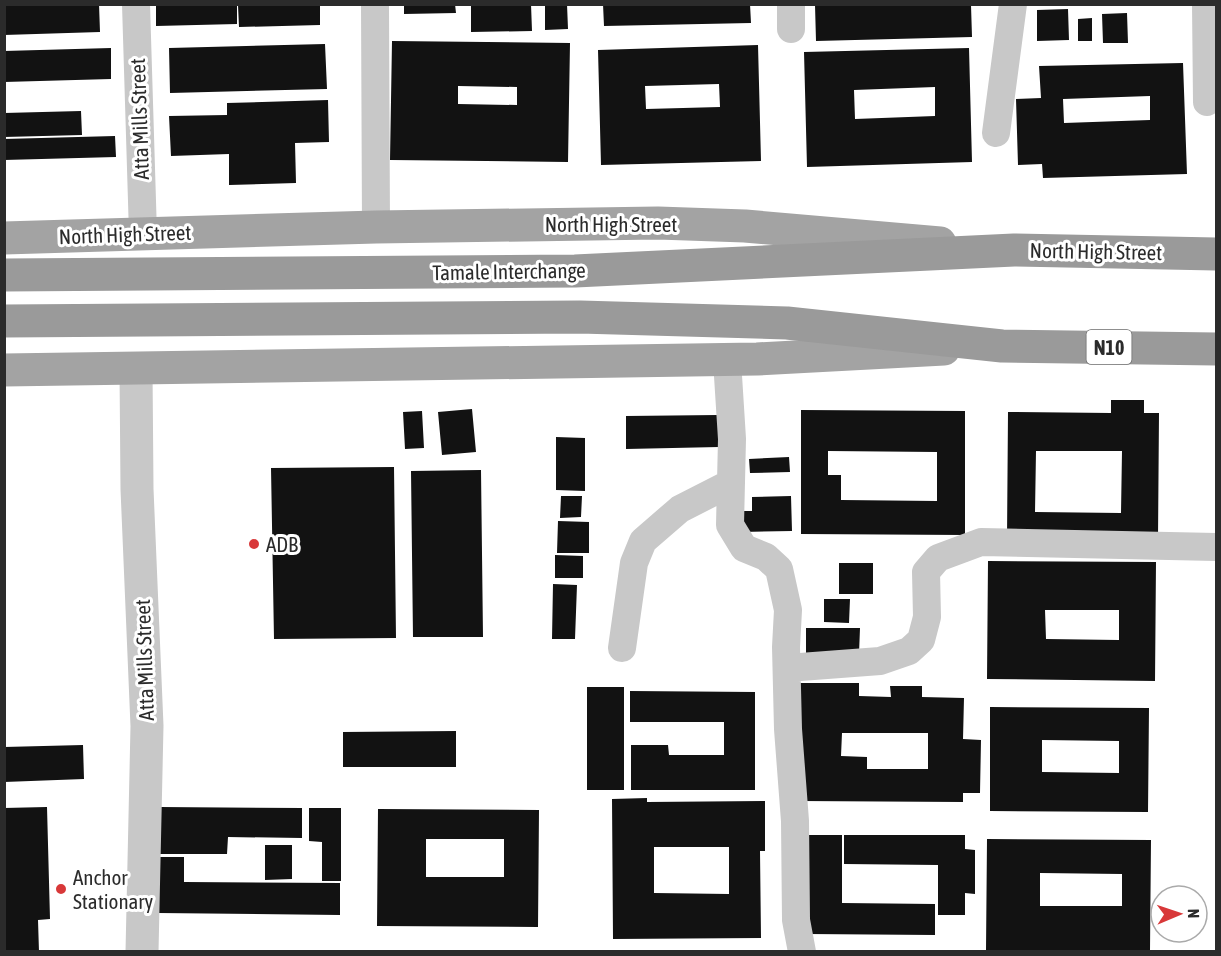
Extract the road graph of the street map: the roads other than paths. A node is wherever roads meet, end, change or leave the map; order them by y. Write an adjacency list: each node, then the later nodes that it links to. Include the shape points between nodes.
1 (136, 4): 8 (street, Atta Mills Street)
2 (375, 4): 7 (street)
3 (1013, 4): 6 (street)
4 (1206, 4): 5 (street)
5 (1207, 102)
6 (996, 133)
7 (376, 227): 8 (main road, North High Street); 10 (main road, North High Street, via 658,223 745,226)
8 (143, 234): 9 (main road, North High Street)
9 (4, 238)
10 (1014, 249): 11 (highway, North High Street); 12 (highway, Tamale Interchange, via 575,271)
11 (1216, 254)
12 (4, 275)
13 (4, 321): 14 (highway, via 580,317 787,323)
14 (1002, 346): 15 (highway, N10); 16 (main road)
15 (1216, 349)
16 (727, 360): 17 (main road); 19 (street)
17 (136, 369): 18 (main road); 23 (street, Atta Mills Street, via 147,726)
18 (4, 370)
19 (731, 483): 21 (street, via 680,509 643,541 634,563); 22 (street, via 730,525 744,548 766,557 779,569 788,610)
20 (1216, 547): 22 (street, via 981,542 938,558 926,572 927,617 921,640 909,651 880,661)
21 (622, 648)
22 (787, 668): 24 (street, via 796,920)
23 (141, 951)
24 (801, 951)

